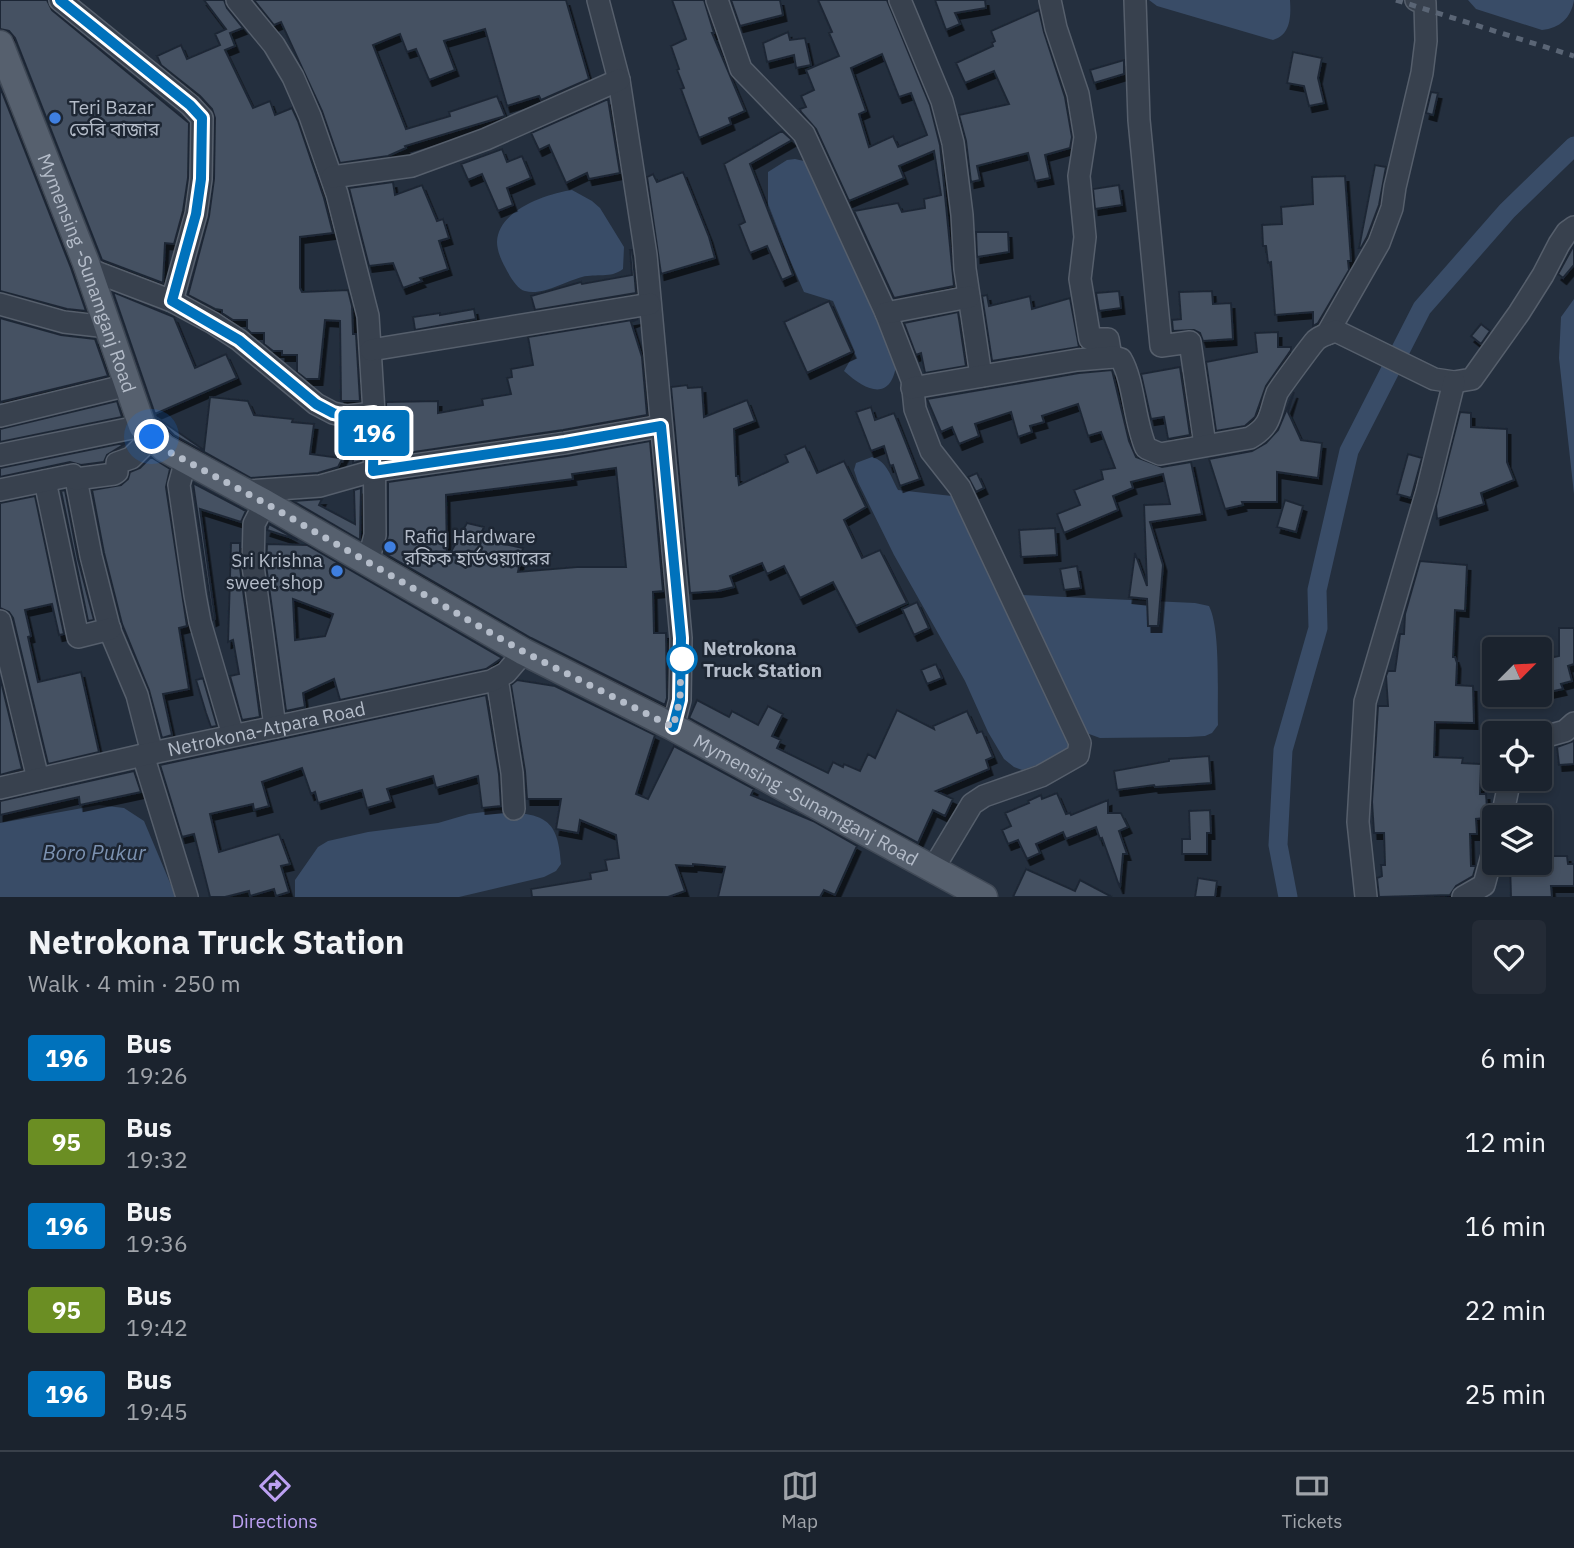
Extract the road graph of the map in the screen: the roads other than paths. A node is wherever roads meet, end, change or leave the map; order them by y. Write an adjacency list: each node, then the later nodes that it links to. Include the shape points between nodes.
1 (60, 0): 15 (street, via 202,118 196,214)
2 (598, 0): 10 (street)
3 (717, 0): 18 (street, via 741,69 804,134)
4 (900, 0): 14 (street, via 942,101 953,143)
5 (1050, 0): 22 (street, via 1078,93 1085,137 1079,176 1085,237 1080,279 1090,338 1108,339)
6 (1135, 0): 31 (street, via 1139,120 1161,346 1190,342)
7 (1416, 0): 20 (street, via 1425,3 1424,51 1392,208 1379,243)
8 (247, 2): 11 (street, via 293,76)
9 (0, 44): 13 (main road, Mymensing -Sunamganj Road)
10 (619, 80): 11 (street, via 412,166); 17 (street)
11 (332, 177): 21 (street, via 368,316)
12 (1574, 228): 24 (street, via 1567,232 1519,313 1472,379)
13 (88, 269): 15 (street); 19 (main road, Mymensing -Sunamganj Road)
14 (969, 297): 18 (street); 23 (street)
15 (172, 301): 27 (street, via 239,340 316,404 346,416)
16 (0, 304): 19 (street, via 64,322)
17 (650, 304): 21 (street); 29 (street)
18 (886, 313): 26 (street)
19 (108, 327): 25 (main road, Mymensing -Sunamganj Road)
20 (1331, 333): 24 (street); 31 (street, via 1315,341 1278,391 1263,430 1250,438)
21 (371, 351): 27 (street)
22 (1111, 357): 23 (street); 31 (street, via 1121,359 1127,373 1146,449 1160,454)
23 (981, 376): 26 (street)
24 (1444, 381): 58 (street, via 1427,491 1365,702 1358,822)
25 (128, 385): 28 (street); 30 (main road, Mymensing -Sunamganj Road)
26 (912, 388): 54 (street, via 930,451 960,488 1080,743 1078,755 1056,768 972,804)
27 (374, 413): 34 (street)
28 (0, 416)
29 (661, 426): 34 (street); 47 (street, via 682,659)
30 (147, 431): 32 (street); 33 (main road, Mymensing -Sunamganj Road, via 164,449); 35 (street, via 131,458 117,463 117,472)
31 (1205, 445)
32 (0, 455)
33 (186, 460): 37 (main road, Mymensing -Sunamganj Road); 49 (street, via 179,485 195,595)
34 (373, 471): 37 (street, via 306,488 249,491); 40 (street, via 375,536)
35 (76, 480): 36 (street, via 73,475); 42 (street)
36 (45, 481): 38 (street); 42 (street, via 78,637)
37 (235, 486): 39 (main road, Mymensing -Sunamganj Road)
38 (0, 490)
39 (265, 503): 40 (main road, Mymensing -Sunamganj Road); 46 (street, via 254,524 253,566)
40 (368, 562): 43 (main road, Mymensing -Sunamganj Road)
41 (0, 621): 51 (street)
42 (110, 629): 50 (street, via 137,695)
43 (524, 652): 44 (street, Netrokona-Atpara Road); 47 (main road, Mymensing -Sunamganj Road)
44 (496, 678): 46 (street, Netrokona-Atpara Road); 53 (street)
45 (1574, 723): 48 (street)
46 (275, 727): 49 (street, Netrokona-Atpara Road)
47 (673, 727): 54 (main road, Mymensing -Sunamganj Road)
48 (1552, 735)
49 (233, 736): 50 (street, Netrokona-Atpara Road)
50 (147, 754): 51 (street, Netrokona-Atpara Road); 56 (street)
51 (38, 779): 52 (street, Netrokona-Atpara Road)
52 (0, 788)
53 (514, 810)
54 (933, 869): 57 (main road, Mymensing -Sunamganj Road)
55 (1487, 875): 59 (street, via 1484,885)
56 (187, 897)
57 (984, 897)
58 (1366, 897)
59 (1463, 897)

